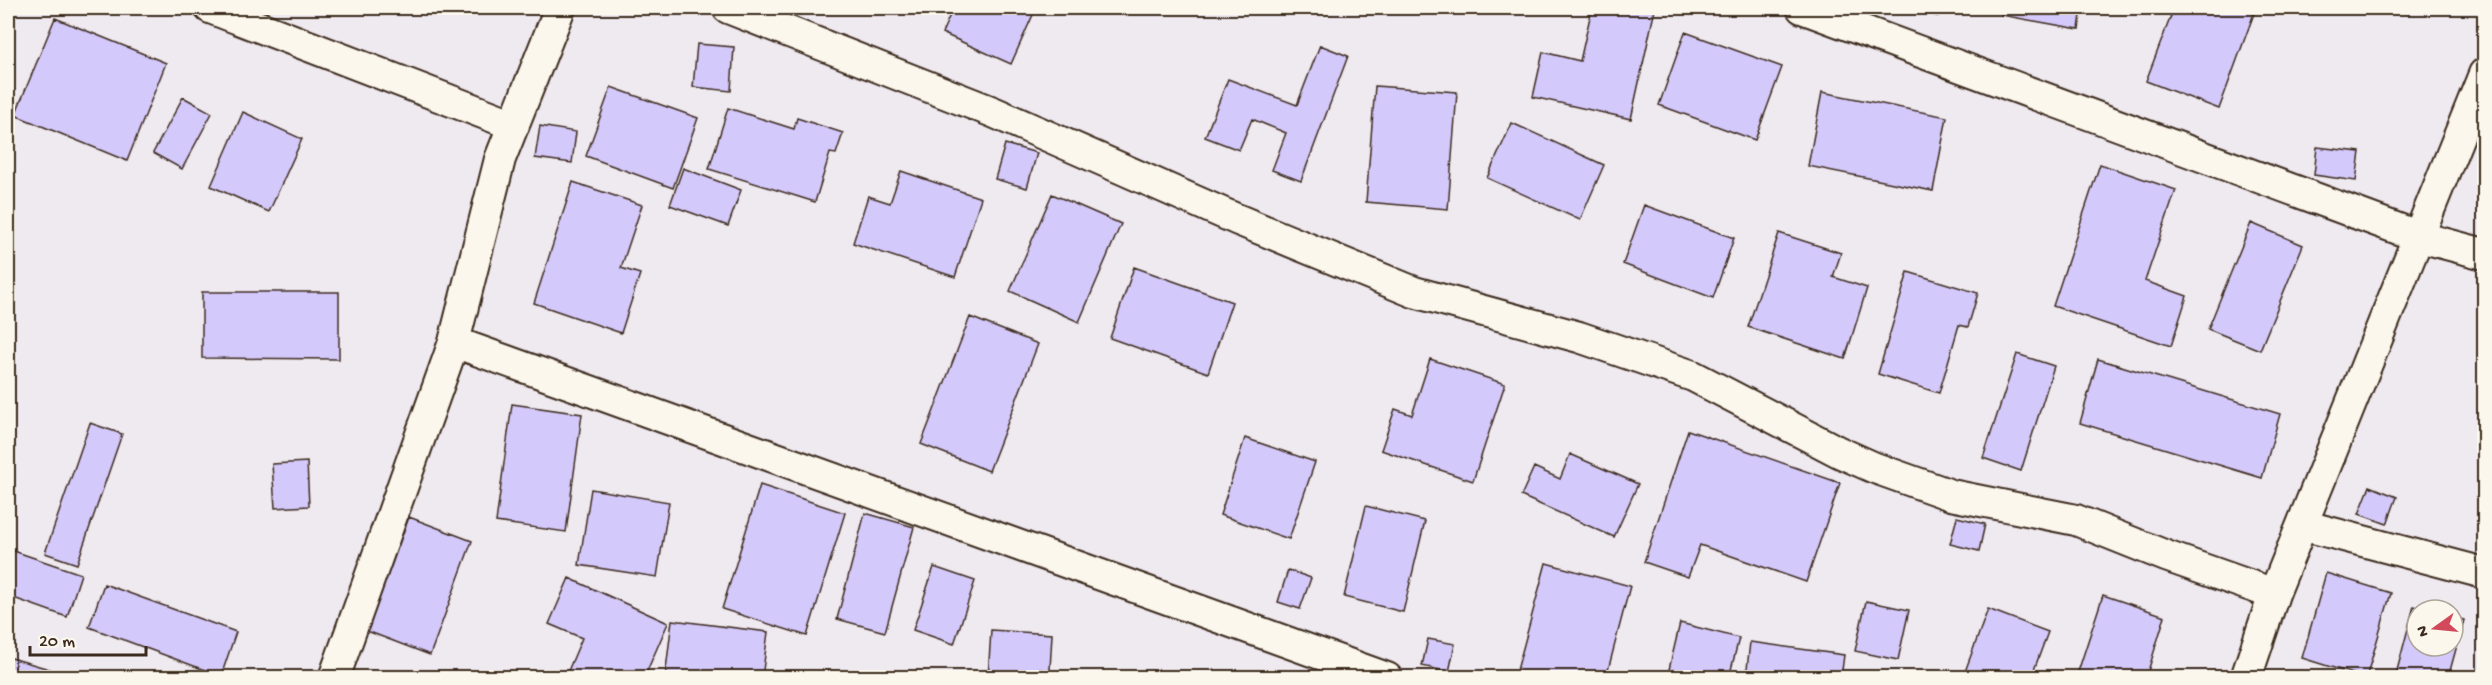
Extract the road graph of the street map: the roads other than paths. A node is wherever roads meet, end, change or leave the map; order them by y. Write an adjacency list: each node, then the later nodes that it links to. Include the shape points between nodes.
1 (210, 8): 6 (street)
2 (560, 8): 6 (street)
3 (728, 8): 12 (street, via 993,112 1414,292 1579,337 1693,376 1875,468 1951,495 2076,520)
4 (1802, 8): 7 (street)
5 (2484, 74): 7 (street)
6 (514, 125): 9 (street, via 500,159)
7 (2420, 237): 8 (street); 10 (street)
8 (2484, 254)
9 (454, 342): 13 (street); 14 (street)
10 (2302, 525): 11 (street); 12 (street)
11 (2484, 573)
12 (2274, 594): 15 (street)
13 (334, 678)
14 (1387, 678)
15 (2246, 678)

